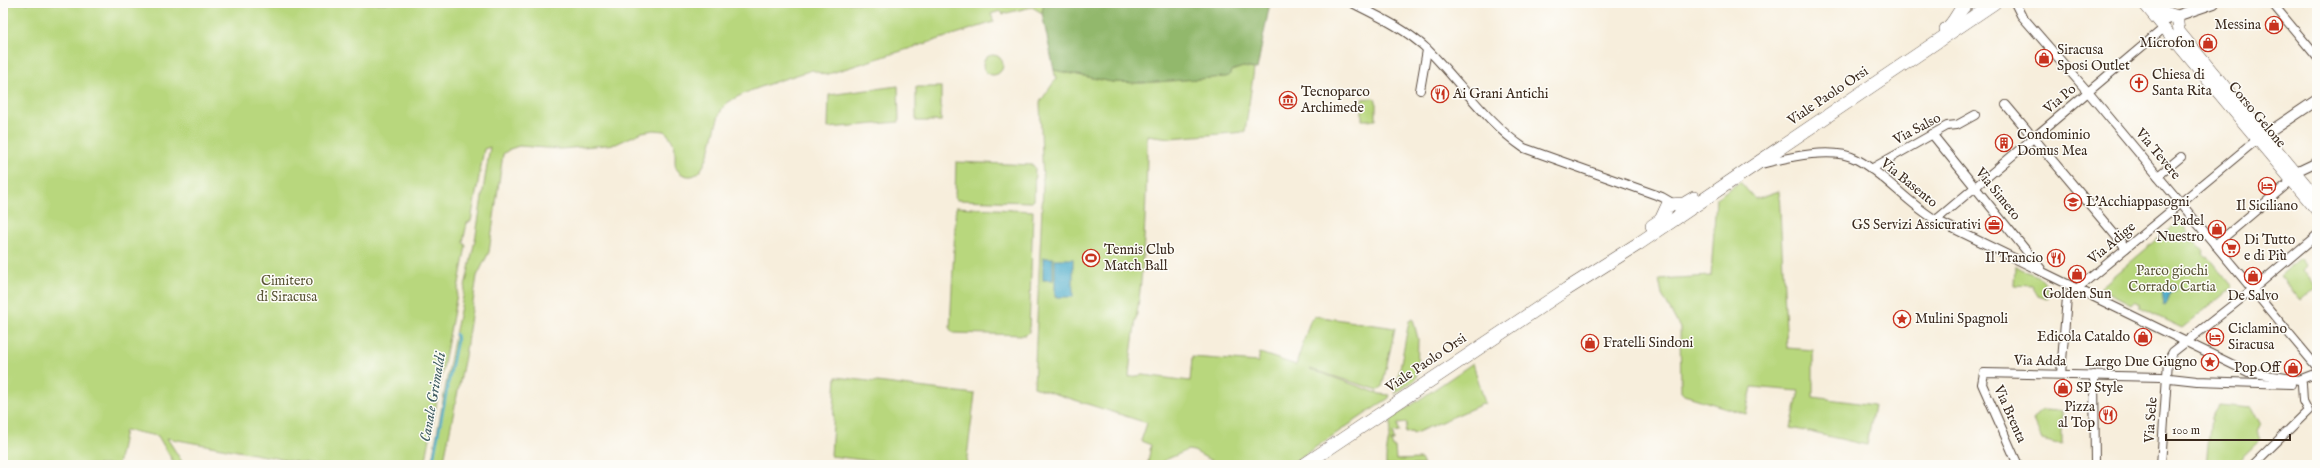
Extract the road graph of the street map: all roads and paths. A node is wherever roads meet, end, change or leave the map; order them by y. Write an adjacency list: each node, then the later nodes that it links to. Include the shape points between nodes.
1 (1352, 3): 11 (street, via 1402,29)
2 (1994, 3): 8 (main road, Viale Paolo Orsi)
3 (2015, 3): 14 (street, Via Tevere, via 2021,15)
4 (2143, 3): 10 (main road, Corso Gelone)
5 (2155, 3): 9 (main road, via 2162,11)
6 (2214, 3): 9 (street)
7 (2272, 3): 12 (street)
8 (1960, 11): 23 (main road, Viale Paolo Orsi); 31 (main road, Viale Paolo Orsi)
9 (2177, 16): 10 (street); 19 (main road, Corso Gelone, via 2179,31)
10 (2161, 25): 14 (street, Via Po); 19 (main road, Corso Gelone)
11 (1428, 50): 13 (street, via 1424,59); 28 (street, via 1505,134 1524,148)
12 (2317, 57)
13 (1420, 90)
14 (2088, 92): 20 (street, Via Po); 25 (street, Via Tevere)
15 (2317, 100): 19 (street)
16 (2006, 105): 20 (street)
17 (1975, 115): 18 (street, Via Salso)
18 (1932, 134): 24 (street, Via Salso); 27 (street, Via Simeto)
19 (2261, 137): 26 (main road, Corso Gelone); 30 (street, Via Adige)
20 (2034, 138): 27 (street, Via Po); 36 (street)
21 (2181, 157): 25 (street)
22 (2317, 162): 26 (street)
23 (1752, 167): 24 (street, Via Basento, via 1786,158 1827,153 1856,158); 31 (main road, Viale Paolo Orsi)
24 (1871, 169): 33 (street, Via Basento, via 1918,210)
25 (2158, 176): 30 (street, Via Tevere)
26 (2294, 176): 29 (main road, Corso Gelone); 32 (main road, Corso Gelone); 35 (street)
27 (1975, 187): 33 (street, Via Po); 37 (street, Via Simeto)
28 (1652, 194): 31 (street); 31 (street)
29 (2317, 198)
30 (2181, 203): 35 (street, Via Tevere); 36 (street, Via Adige)
31 (1672, 211): 53 (main road, Viale Paolo Orsi, via 1567,289)
32 (2317, 211)
33 (1936, 220): 37 (street, Via Basento)
34 (2317, 235): 40 (street, Via Sele)
35 (2215, 244): 40 (street, Via Tevere)
36 (2126, 248): 39 (street, Via Adige)
37 (2043, 271): 38 (street, Via Basento)
38 (2063, 282): 39 (street, Via Basento); 41 (street)
39 (2076, 290): 41 (street, Via Adige); 42 (street)
40 (2252, 290): 42 (street, Via Sele); 43 (street, Via Tevere)
41 (2067, 297): 47 (street)
42 (2185, 341): 45 (street); 49 (street, Via Sele, via 2173,352 2168,361)
43 (2317, 367)
44 (1984, 373): 47 (street, Via Adda); 54 (street, Via Brenta, via 1982,384)
45 (2252, 373): 46 (street, via 2299,380); 51 (street)
46 (2317, 373)
47 (2061, 374): 48 (street, Via Adda)
48 (2094, 375): 49 (street, Via Adda); 55 (street)
49 (2168, 377): 51 (street, Via Adda, via 2197,382); 56 (street, Via Sele)
50 (2317, 378): 52 (street)
51 (2249, 383): 52 (street, Via Adda)
52 (2302, 384): 57 (street, via 2303,401 2308,411)
53 (1304, 465)
54 (2018, 465)
55 (2095, 465)
56 (2161, 465)
57 (2253, 465)

